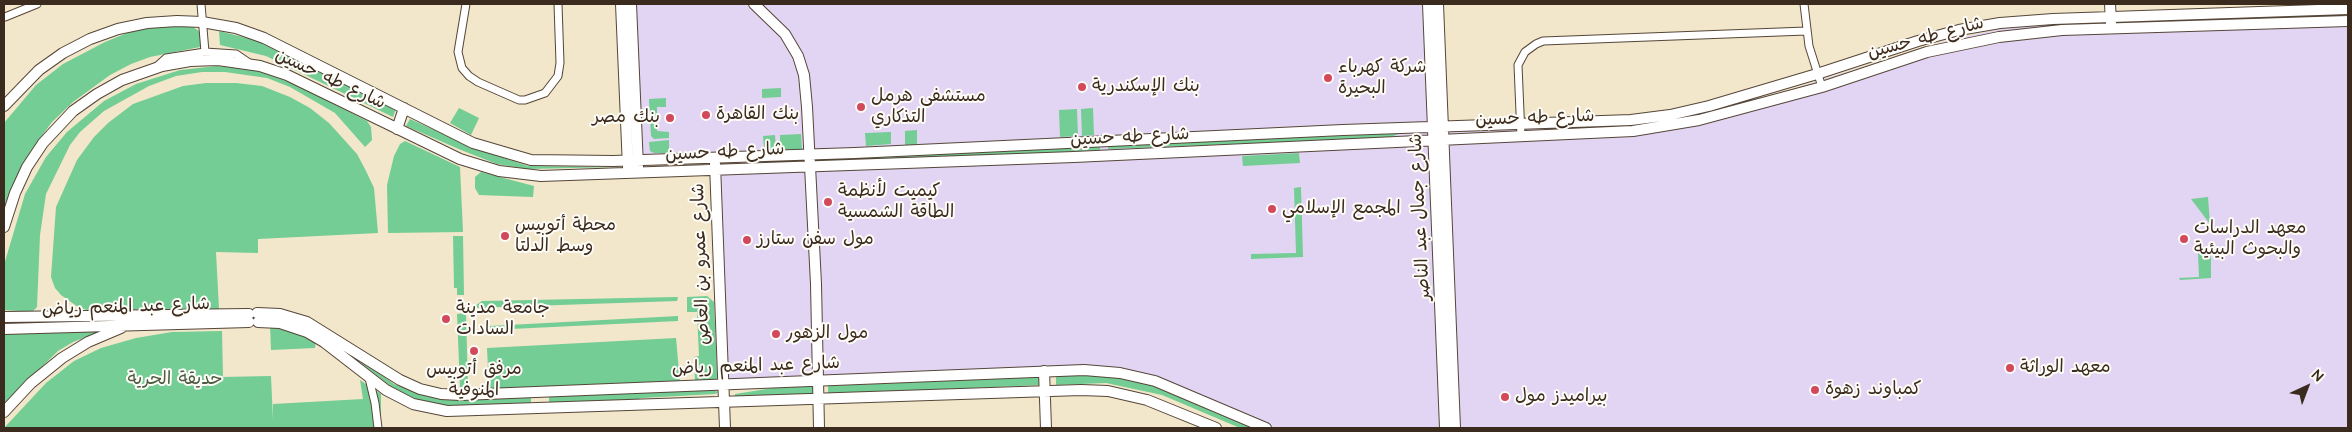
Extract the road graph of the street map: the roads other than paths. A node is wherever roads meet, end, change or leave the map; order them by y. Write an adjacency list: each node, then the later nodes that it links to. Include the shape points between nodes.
1 (37, 4): 15 (street)
2 (201, 4): 17 (street)
3 (466, 4): 4 (street, via 458,52 462,68 478,82 524,100 545,93 558,76)
4 (558, 4)
5 (621, 4): 37 (main road)
6 (632, 4): 37 (main road)
7 (1428, 4): 23 (main road, شارع جمال عبد الناصر)
8 (1438, 4): 23 (main road, شارع جمال عبد الناصر)
9 (1804, 4): 19 (street)
10 (2110, 4): 14 (main road)
11 (757, 5): 36 (main road, via 785,34 798,56 804,83)
12 (2274, 7): 13 (main road, شارع طه حسين); 14 (main road, شارع طه حسين)
13 (2345, 7)
14 (2111, 16): 18 (main road); 24 (main road, شارع طه حسين, via 2035,20 1972,28 1918,41)
15 (5, 17)
16 (2348, 21): 18 (main road, شارع طه حسين)
17 (202, 22): 20 (street); 26 (main road, شارع طه حسين, via 147,23 90,39 39,70); 27 (main road, شارع طه حسين, via 236,28 264,38)
18 (2112, 29): 25 (main road, شارع طه حسين, via 2041,32 1978,41 1902,59)
19 (1806, 31): 24 (street); 28 (street, via 1536,44 1525,52 1518,65)
20 (204, 52): 21 (street, via 236,54); 22 (street, via 166,58)
21 (249, 64): 22 (main road, شارع طه حسين, via 204,60); 30 (main road, شارع طه حسين, via 286,75)
22 (155, 68): 41 (main road, شارع طه حسين, via 122,80 97,94 53,131 20,180)
23 (1436, 72): 29 (main road, شارع جمال عبد الناصر)
24 (1817, 74): 25 (street); 28 (main road, شارع طه حسين, via 1709,106 1657,117)
25 (1822, 86): 31 (main road, شارع طه حسين, via 1660,128)
26 (4, 106)
27 (404, 108): 30 (main road); 37 (main road, شارع طه حسين, via 473,142 519,158)
28 (1520, 125): 29 (main road, شارع طه حسين); 31 (street)
29 (1438, 127): 32 (main road, شارع جمال عبد الناصر); 33 (main road, شارع طه حسين)
30 (397, 129): 40 (main road, شارع طه حسين, via 460,159 499,171 541,176)
31 (1521, 136): 32 (main road, شارع طه حسين)
32 (1439, 140): 34 (main road, شارع طه حسين); 38 (main road, شارع جمال عبد الناصر)
33 (1099, 141): 34 (main road); 36 (main road, شارع طه حسين)
34 (1100, 156): 36 (main road, شارع طه حسين)
35 (714, 158): 36 (main road, شارع طه حسين); 37 (main road, شارع طه حسين); 39 (main road, شارع عمرو بن العاص)
36 (810, 160): 39 (main road, شارع طه حسين); 51 (main road, via 816,284)
37 (633, 161): 40 (main road)
38 (1441, 165): 67 (main road, شارع جمال عبد الناصر); 68 (main road, شارع جمال عبد الناصر)
39 (715, 170): 40 (main road, شارع طه حسين); 52 (main road, شارع عمرو بن العاص)
40 (633, 173)
41 (4, 227)
42 (4, 317): 44 (main road, شارع عبد المنعم رياض)
43 (253, 318): 44 (main road, شارع عبد المنعم رياض); 45 (main road, شارع عبد المنعم رياض); 47 (main road, شارع عبد المنعم رياض, via 280,314 306,322); 48 (main road, شارع عبد المنعم رياض, via 307,332)
44 (42, 323): 45 (main road, شارع عبد المنعم رياض); 46 (main road, شارع عبد المنعم رياض)
45 (131, 324): 60 (main road, via 95,338 62,358 31,383)
46 (4, 329)
47 (356, 354): 48 (main road); 55 (main road, شارع عبد المنعم رياض, via 400,380 430,392 462,395)
48 (349, 363): 50 (main road, شارع عبد المنعم رياض)
49 (1044, 371): 51 (main road, شارع عبد المنعم رياض); 54 (main road); 66 (main road, شارع عبد المنعم رياض, via 1097,371 1144,378)
50 (369, 378): 53 (main road, شارع عبد المنعم رياض); 58 (street)
51 (816, 381): 52 (main road, شارع عبد المنعم رياض); 56 (main road)
52 (724, 384): 55 (main road, شارع عبد المنعم رياض); 57 (main road, شارع عمرو بن العاص)
53 (383, 388): 58 (street); 59 (main road, شارع عبد المنعم رياض, via 413,404 447,412)
54 (1046, 391): 56 (main road, شارع عبد المنعم رياض); 64 (main road); 65 (main road, شارع عبد المنعم رياض, via 1095,390 1134,396)
55 (538, 392): 59 (main road)
56 (817, 398): 57 (main road, شارع عبد المنعم رياض); 63 (main road)
57 (724, 402): 59 (main road, شارع عبد المنعم رياض); 62 (main road, شارع عمرو بن العاص)
58 (375, 403): 61 (street)
59 (538, 409)
60 (4, 412)
61 (378, 428)
62 (725, 428)
63 (819, 428)
64 (1046, 428)
65 (1216, 428)
66 (1266, 428)
67 (1445, 428)
68 (1455, 428)

